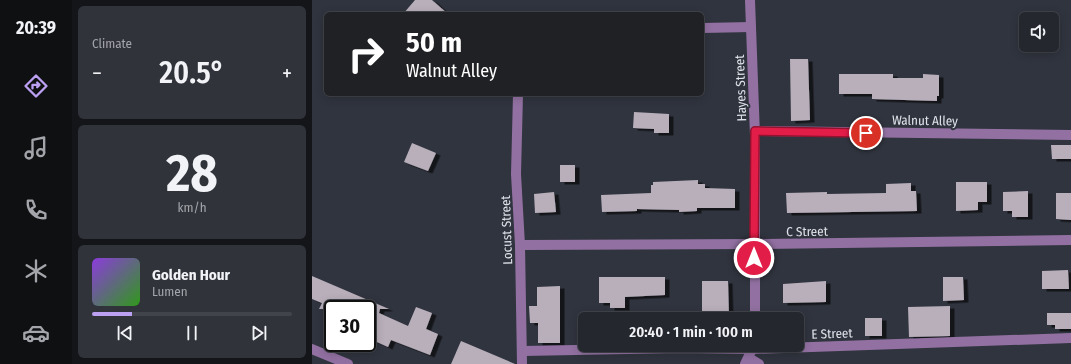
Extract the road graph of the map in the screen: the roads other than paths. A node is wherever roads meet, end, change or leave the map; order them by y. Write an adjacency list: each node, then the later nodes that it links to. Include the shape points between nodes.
1 (750, 0): 2 (street, Hayes Street)
2 (751, 27): 3 (street); 5 (street, Hayes Street)
3 (704, 28)
4 (518, 96): 9 (street, Locust Street, via 516,174)
5 (755, 131): 6 (street, Walnut Alley); 8 (street, Hayes Street)
6 (1071, 135)
7 (1071, 240): 8 (street, C Street)
8 (754, 244): 9 (street, C Street); 10 (street, Hayes Street)
9 (520, 245): 13 (street, Locust Street)
10 (755, 312)
11 (1071, 338): 14 (street, E Street)
12 (312, 349): 15 (street)
13 (523, 351): 14 (street, E Street, via 680,348); 16 (street, Locust Street)
14 (750, 354): 17 (street)
15 (348, 364)
16 (522, 364)
17 (759, 364)

